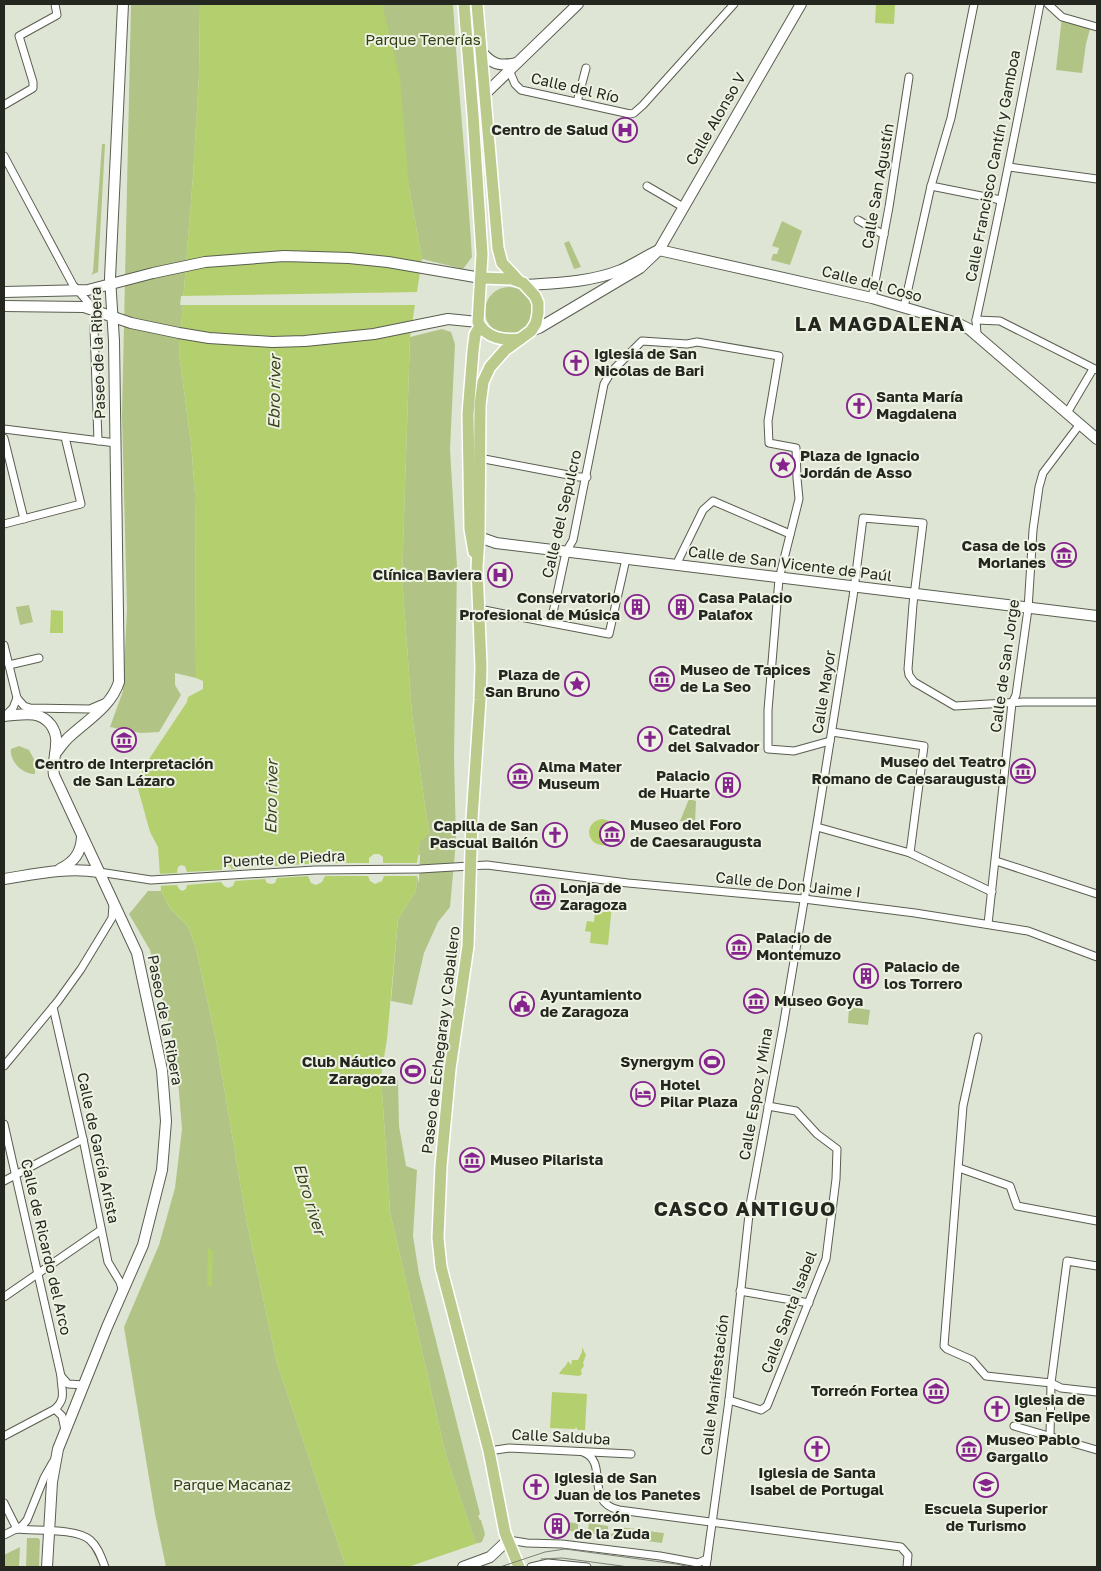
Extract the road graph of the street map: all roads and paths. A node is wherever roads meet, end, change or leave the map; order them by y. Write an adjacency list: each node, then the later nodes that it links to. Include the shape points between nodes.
1 (55, 4): 18 (street, via 56,15 20,36 33,86)
2 (123, 4): 32 (main road, Paseo de la Ribera)
3 (464, 4): 19 (main road)
4 (477, 4): 12 (main road)
5 (578, 4): 13 (main road)
6 (734, 4): 17 (street, Calle del Río, via 634,113)
7 (802, 4): 26 (main road, Calle Alonso V)
8 (974, 4): 24 (street, via 951,118)
9 (1040, 4): 21 (street, Calle Francisco Cantín y Gamboa)
10 (1048, 4): 11 (street, via 1062,18)
11 (1097, 27)
12 (481, 52): 13 (main road, via 496,65); 16 (main road)
13 (513, 66): 16 (main road); 17 (street, Calle del Río, via 515,84 521,90)
14 (586, 68): 17 (street)
15 (909, 77): 28 (street, Calle San Agustín)
16 (485, 94): 19 (main road); 31 (main road, via 498,248 502,263)
17 (577, 102)
18 (4, 105)
19 (474, 115): 30 (main road)
20 (4, 156): 33 (street)
21 (1009, 167): 22 (street); 25 (street, Calle Francisco Cantín y Gamboa)
22 (1097, 178)
23 (647, 186): 26 (street)
24 (931, 186): 25 (street); 37 (street)
25 (1001, 200): 40 (street, Calle Francisco Cantín y Gamboa)
26 (683, 207): 29 (main road, Calle Alonso V)
27 (858, 220): 28 (street)
28 (884, 235): 35 (street, Calle San Agustín)
29 (658, 250): 31 (main road, via 601,276 571,282); 35 (main road, Calle del Coso); 43 (main road, via 640,268)
30 (481, 278): 31 (main road); 32 (main road, via 380,261 284,256 205,262); 41 (main road)
31 (522, 282): 43 (main road, via 538,303 536,322)
32 (110, 285): 33 (main road); 39 (main road, Paseo de la Ribera)
33 (78, 291): 34 (main road); 38 (street)
34 (4, 292)
35 (872, 298): 37 (main road, Calle del Coso)
36 (4, 306): 38 (main road, via 72,306)
37 (904, 307): 44 (main road, Calle del Coso, via 957,323)
38 (94, 310): 39 (main road)
39 (113, 316): 41 (main road, via 131,323 209,338 272,342 374,334 448,319); 54 (main road, Paseo de la Ribera)
40 (976, 320): 44 (street, Calle Francisco Cantín y Gamboa); 46 (street, via 1000,321)
41 (479, 324): 45 (main road, via 493,336); 57 (main road, Paseo de Echegaray y Caballero, via 468,402)
42 (94, 327): 53 (street)
43 (531, 331): 45 (main road)
44 (977, 334): 47 (main road, Calle del Coso)
45 (520, 340): 55 (main road, Paseo de Echegaray y Caballero, via 495,361 483,382)
46 (1095, 369): 47 (street)
47 (1067, 413): 48 (main road, Calle del Coso)
48 (1080, 424): 52 (main road, Calle del Coso); 70 (street, Calle de San Jorge, via 1043,473 1039,487)
49 (4, 429): 50 (street)
50 (65, 437): 53 (street); 58 (street, via 81,504)
51 (4, 438): 58 (street)
52 (1097, 439)
53 (98, 440): 54 (street)
54 (116, 442): 77 (main road, Paseo de la Ribera, via 119,682)
55 (478, 458): 56 (street); 61 (main road, Paseo de Echegaray y Caballero)
56 (587, 477): 60 (street, Calle del Sepulcro, via 604,384 611,372 642,341 693,342 779,356 768,421 769,443 796,448 799,499); 62 (street, Calle del Sepulcro, via 573,540)
57 (470, 517): 61 (main road); 65 (main road, Paseo de Echegaray y Caballero)
58 (24, 518): 59 (street)
59 (4, 524)
60 (790, 534): 64 (street, via 713,501 703,510); 66 (street)
61 (480, 537): 62 (main road, Calle de San Vicente de Paúl, via 496,543); 65 (main road, Paseo de Echegaray y Caballero)
62 (566, 552): 63 (main road, Calle de San Vicente de Paúl); 72 (street, Calle del Sepulcro)
63 (626, 559): 64 (main road, Calle de San Vicente de Paúl); 72 (street, via 609,634)
64 (676, 565): 66 (main road, Calle de San Vicente de Paúl)
65 (477, 567): 69 (main road, Paseo de Echegaray y Caballero)
66 (779, 579): 67 (main road, Calle de San Vicente de Paúl); 82 (street, via 768,710 768,749 794,751)
67 (854, 587): 68 (main road, Calle de San Vicente de Paúl); 68 (street, Calle Mayor, via 863,518 923,523); 81 (street, Calle Mayor)
68 (915, 595): 70 (main road, Calle de San Vicente de Paúl); 79 (street, via 909,660 909,674 914,682 955,706)
69 (479, 609): 72 (street); 88 (main road, Paseo de Echegaray y Caballero, via 480,700)
70 (1028, 609): 71 (main road, Calle de San Vicente de Paúl); 79 (street, Calle de San Jorge, via 1016,695)
71 (1097, 616)
72 (551, 622)
73 (4, 645): 75 (street)
74 (39, 658): 75 (street)
75 (9, 665): 76 (street)
76 (17, 698): 77 (street, via 30,708 81,709 96,707); 80 (street, via 13,708)
77 (110, 699): 83 (main road, Paseo de la Ribera, via 68,738)
78 (1097, 702): 79 (street)
79 (1012, 703): 87 (street, Calle de San Jorge)
80 (4, 716): 83 (main road, via 34,714 47,721 56,736)
81 (832, 732): 82 (street, Calle Mayor); 86 (street, via 924,746)
82 (830, 741): 84 (street, Calle Mayor)
83 (55, 755): 85 (main road, Paseo de la Ribera, via 54,775)
84 (817, 827): 86 (street); 95 (street, Calle Mayor)
85 (82, 837): 89 (main road, via 76,858); 90 (main road, Paseo de la Ribera)
86 (910, 853): 92 (street)
87 (996, 860): 92 (street, Calle de San Jorge); 93 (street)
88 (471, 866): 90 (street, Puente de Piedra, via 315,870 150,880); 95 (street, Calle de Don Jaime I, via 487,865 622,883); 127 (main road, Paseo de Echegaray y Caballero, via 468,946 449,1078 438,1238 444,1277)
89 (57, 870): 90 (main road); 91 (main road)
90 (99, 872): 94 (main road, Paseo de la Ribera)
91 (4, 879)
92 (992, 892): 96 (street, Calle de San Jorge)
93 (1097, 894)
94 (112, 899): 98 (street, via 112,918 103,935); 113 (main road, Paseo de la Ribera, via 134,945 141,971 162,1070 166,1121 162,1170 155,1201 143,1245)
95 (804, 899): 96 (street, Calle de Don Jaime I); 101 (street, Calle Espoz y Mina)
96 (988, 924): 97 (street, Calle de Don Jaime I, via 1028,931)
97 (1097, 957)
98 (53, 1007): 100 (street); 103 (street, Calle de García Arista)
99 (978, 1037): 104 (street, via 963,1106)
100 (4, 1066)
101 (768, 1106): 107 (street, Calle Espoz y Mina); 115 (street, Calle Santa Isabel, via 796,1111 838,1153 826,1258)
102 (4, 1124): 105 (street, Calle de Ricardo del Arco)
103 (83, 1139): 105 (street); 109 (street, Calle de García Arista)
104 (959, 1168): 108 (street, via 1007,1185 1017,1206); 117 (street, via 943,1343 946,1348 972,1360 986,1376)
105 (15, 1175): 106 (street); 111 (street, Calle de Ricardo del Arco)
106 (4, 1181)
107 (750, 1205): 112 (street, Calle Manifestación)
108 (1097, 1221)
109 (102, 1230): 111 (street); 113 (street, Calle de García Arista, via 108,1262)
110 (1097, 1266): 117 (street, via 1067,1261)
111 (37, 1273): 114 (street); 116 (street, Calle de Ricardo del Arco)
112 (740, 1291): 115 (street); 120 (street, Calle Manifestación)
113 (123, 1292): 118 (main road, Paseo de la Ribera)
114 (4, 1297)
115 (809, 1303): 120 (street, Calle Santa Isabel, via 767,1406 761,1410)
116 (60, 1376): 118 (street, via 68,1384); 121 (street, Calle de Ricardo del Arco, via 62,1400)
117 (1051, 1383): 119 (street, via 1061,1388); 125 (street)
118 (84, 1385): 123 (main road, Paseo de la Ribera)
119 (1097, 1392)
120 (729, 1400): 132 (street, Calle Manifestación)
121 (55, 1409): 123 (street, via 62,1416); 124 (street)
122 (1014, 1426): 125 (street)
123 (65, 1430): 130 (main road, Paseo de la Ribera)
124 (4, 1436)
125 (1050, 1436): 126 (street)
126 (1097, 1450)
127 (489, 1451): 128 (street, Calle Salduba, via 509,1448); 136 (main road, Paseo de Echegaray y Caballero)
128 (583, 1452): 129 (street, Calle Salduba); 132 (street, via 593,1459 598,1492 609,1507)
129 (632, 1454)
130 (56, 1457): 133 (street, via 27,1520); 134 (main road, Paseo de la Ribera)
131 (4, 1503): 133 (street)
132 (712, 1522): 137 (street, Calle Manifestación); 145 (street, via 901,1547 908,1555)
133 (17, 1529): 134 (street); 135 (street)
134 (49, 1531): 138 (main road, Paseo de la Ribera); 139 (street, via 86,1537 96,1548)
135 (4, 1535)
136 (508, 1540): 137 (street, via 698,1562); 140 (main road, via 494,1555); 141 (main road, Paseo de Echegaray y Caballero)
137 (706, 1559): 144 (street, Calle Manifestación)
138 (47, 1567)
139 (105, 1567)
140 (463, 1567)
141 (519, 1567)
142 (531, 1567): 143 (street, via 548,1563)
143 (588, 1567)
144 (706, 1567)
145 (907, 1567)

